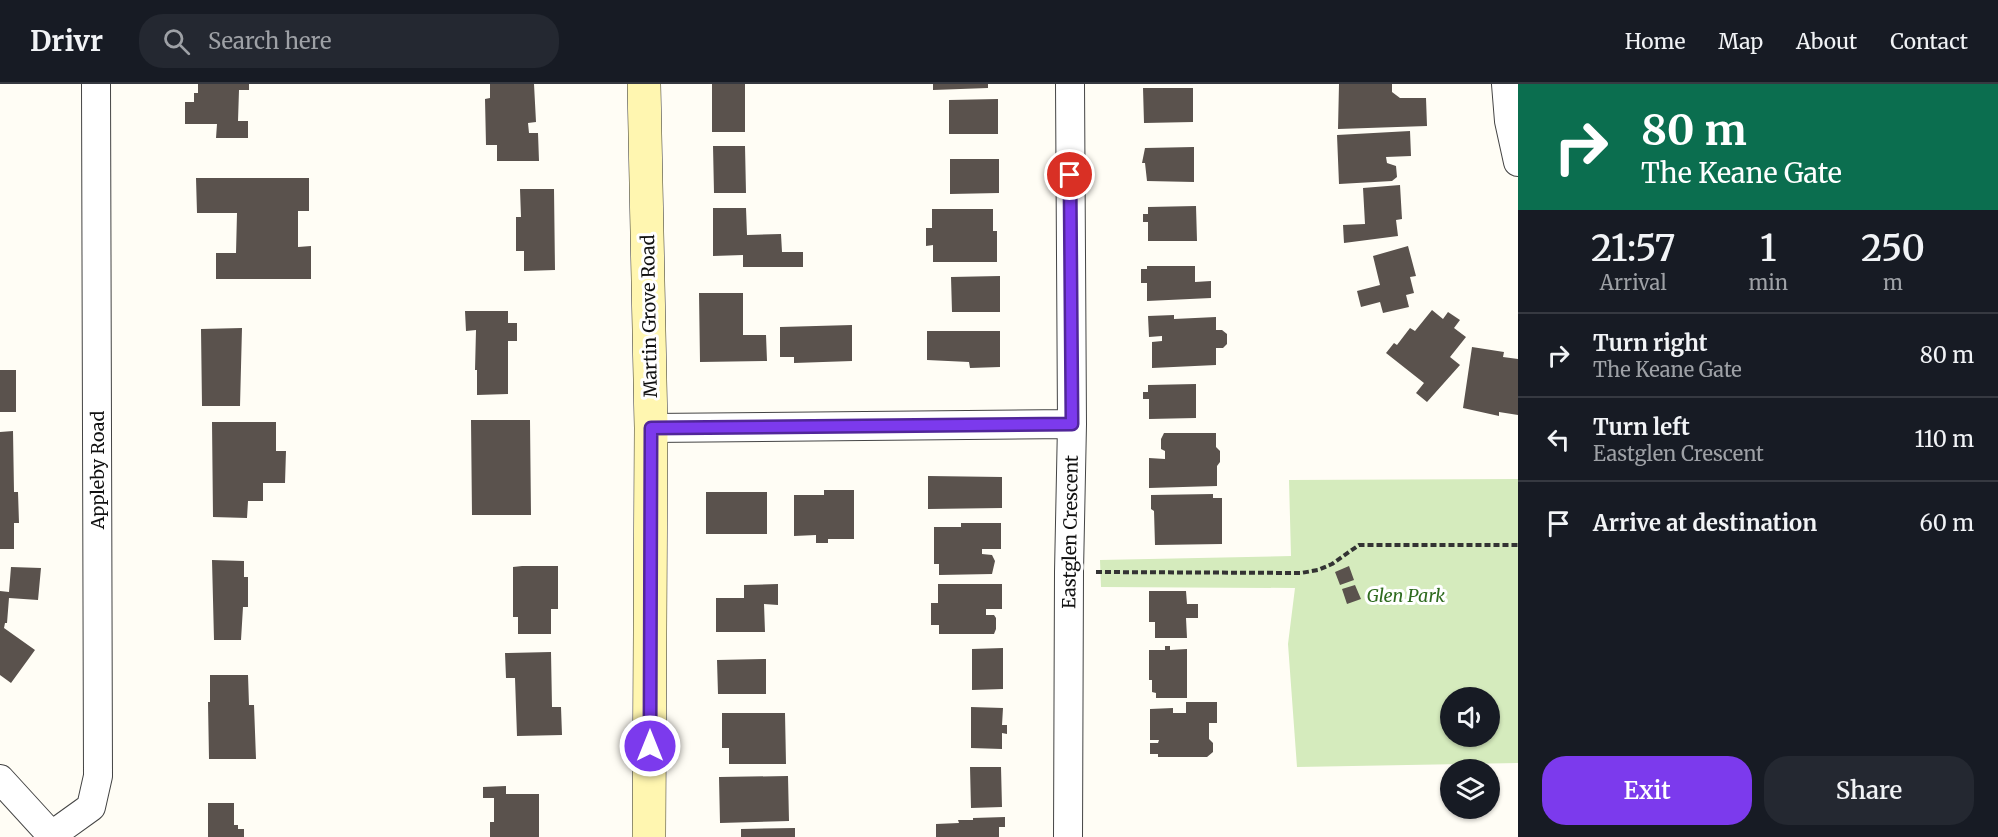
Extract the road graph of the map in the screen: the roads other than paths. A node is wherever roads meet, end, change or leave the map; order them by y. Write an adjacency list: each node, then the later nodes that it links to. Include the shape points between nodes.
1 (96, 84): 9 (street, Appleby Road, via 98,776 91,807)
2 (644, 84): 7 (main road, Martin Grove Road)
3 (1070, 84): 6 (street, Eastglen Crescent)
4 (1506, 84): 5 (street)
5 (1518, 162)
6 (1072, 424): 7 (street); 11 (street, Eastglen Crescent)
7 (651, 428): 10 (main road, Martin Grove Road)
8 (0, 779): 9 (street)
9 (52, 836)
10 (649, 837)
11 (1068, 837)

